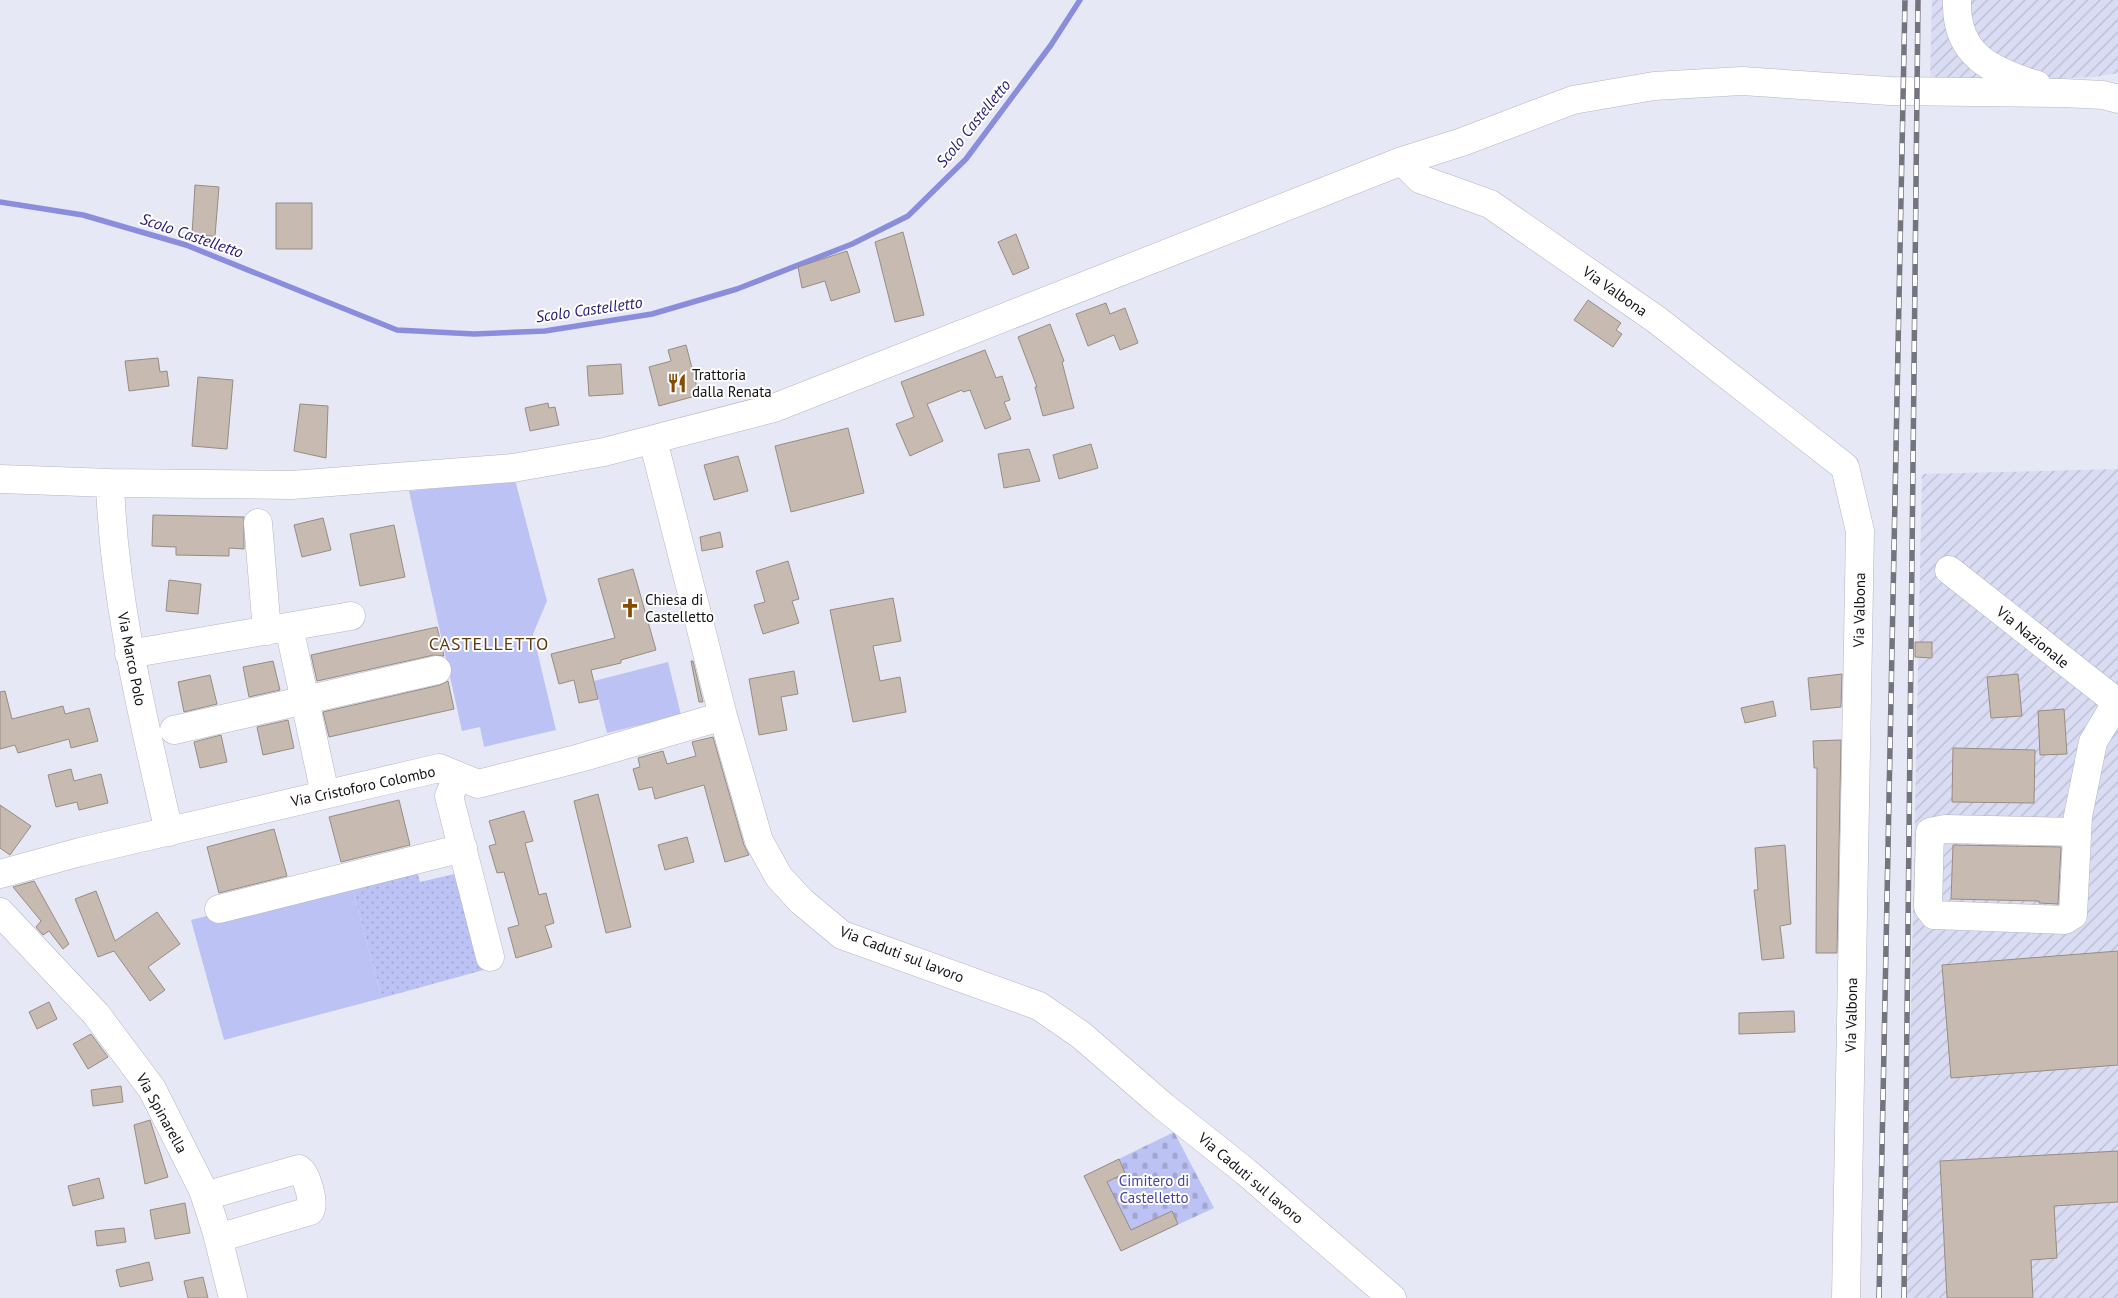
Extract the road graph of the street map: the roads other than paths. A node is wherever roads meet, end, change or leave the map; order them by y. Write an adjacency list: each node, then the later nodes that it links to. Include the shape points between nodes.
1 (1957, 0): 2 (street, via 1960,32 1972,52 2000,72)
2 (2063, 93): 3 (street); 4 (street, via 1890,91 1742,81 1654,86 1573,100)
3 (2113, 95)
4 (1402, 161): 5 (street, via 774,408); 31 (street, Via Valbona, via 1420,180 1490,204 1641,308 1845,467 1860,531)
5 (653, 440): 7 (street, via 513,468 387,479 292,485); 16 (street, Via Caduti sul lavoro)
6 (0, 479): 7 (street)
7 (110, 483): 12 (street, Via Marco Polo, via 113,542)
8 (258, 522): 11 (street)
9 (1949, 570): 15 (street, Via Nazionale)
10 (350, 616): 11 (street)
11 (278, 629): 12 (street); 14 (street)
12 (129, 654): 20 (street, Via Marco Polo)
13 (437, 670): 14 (street)
14 (305, 700): 17 (street); 19 (street)
15 (2117, 703): 21 (street, via 2093,742)
16 (722, 716): 18 (street, Via Cristoforo Colombo, via 478,784); 30 (street, Via Caduti sul lavoro, via 759,841 779,877 801,901 842,935 1039,1006 1081,1035)
17 (174, 730)
18 (458, 776): 19 (street, Via Cristoforo Colombo, via 440,768); 22 (street, via 450,796)
19 (325, 794): 20 (street, Via Cristoforo Colombo)
20 (169, 832): 23 (street, Via Cristoforo Colombo)
21 (2077, 832): 21 (street, via 2073,915 2066,920 1934,915 1928,907 1930,832 1945,829)
22 (463, 848): 24 (street); 26 (street)
23 (0, 874)
24 (219, 909)
25 (0, 912): 27 (street, Via Spinarella, via 96,1014 127,1053 152,1089)
26 (490, 957)
27 (205, 1196): 28 (street, Via Spinarella); 28 (street, via 299,1169 304,1174 312,1205 310,1211)
28 (218, 1238): 29 (street, Via Spinarella)
29 (233, 1298)
30 (1392, 1298)
31 (1846, 1298)

